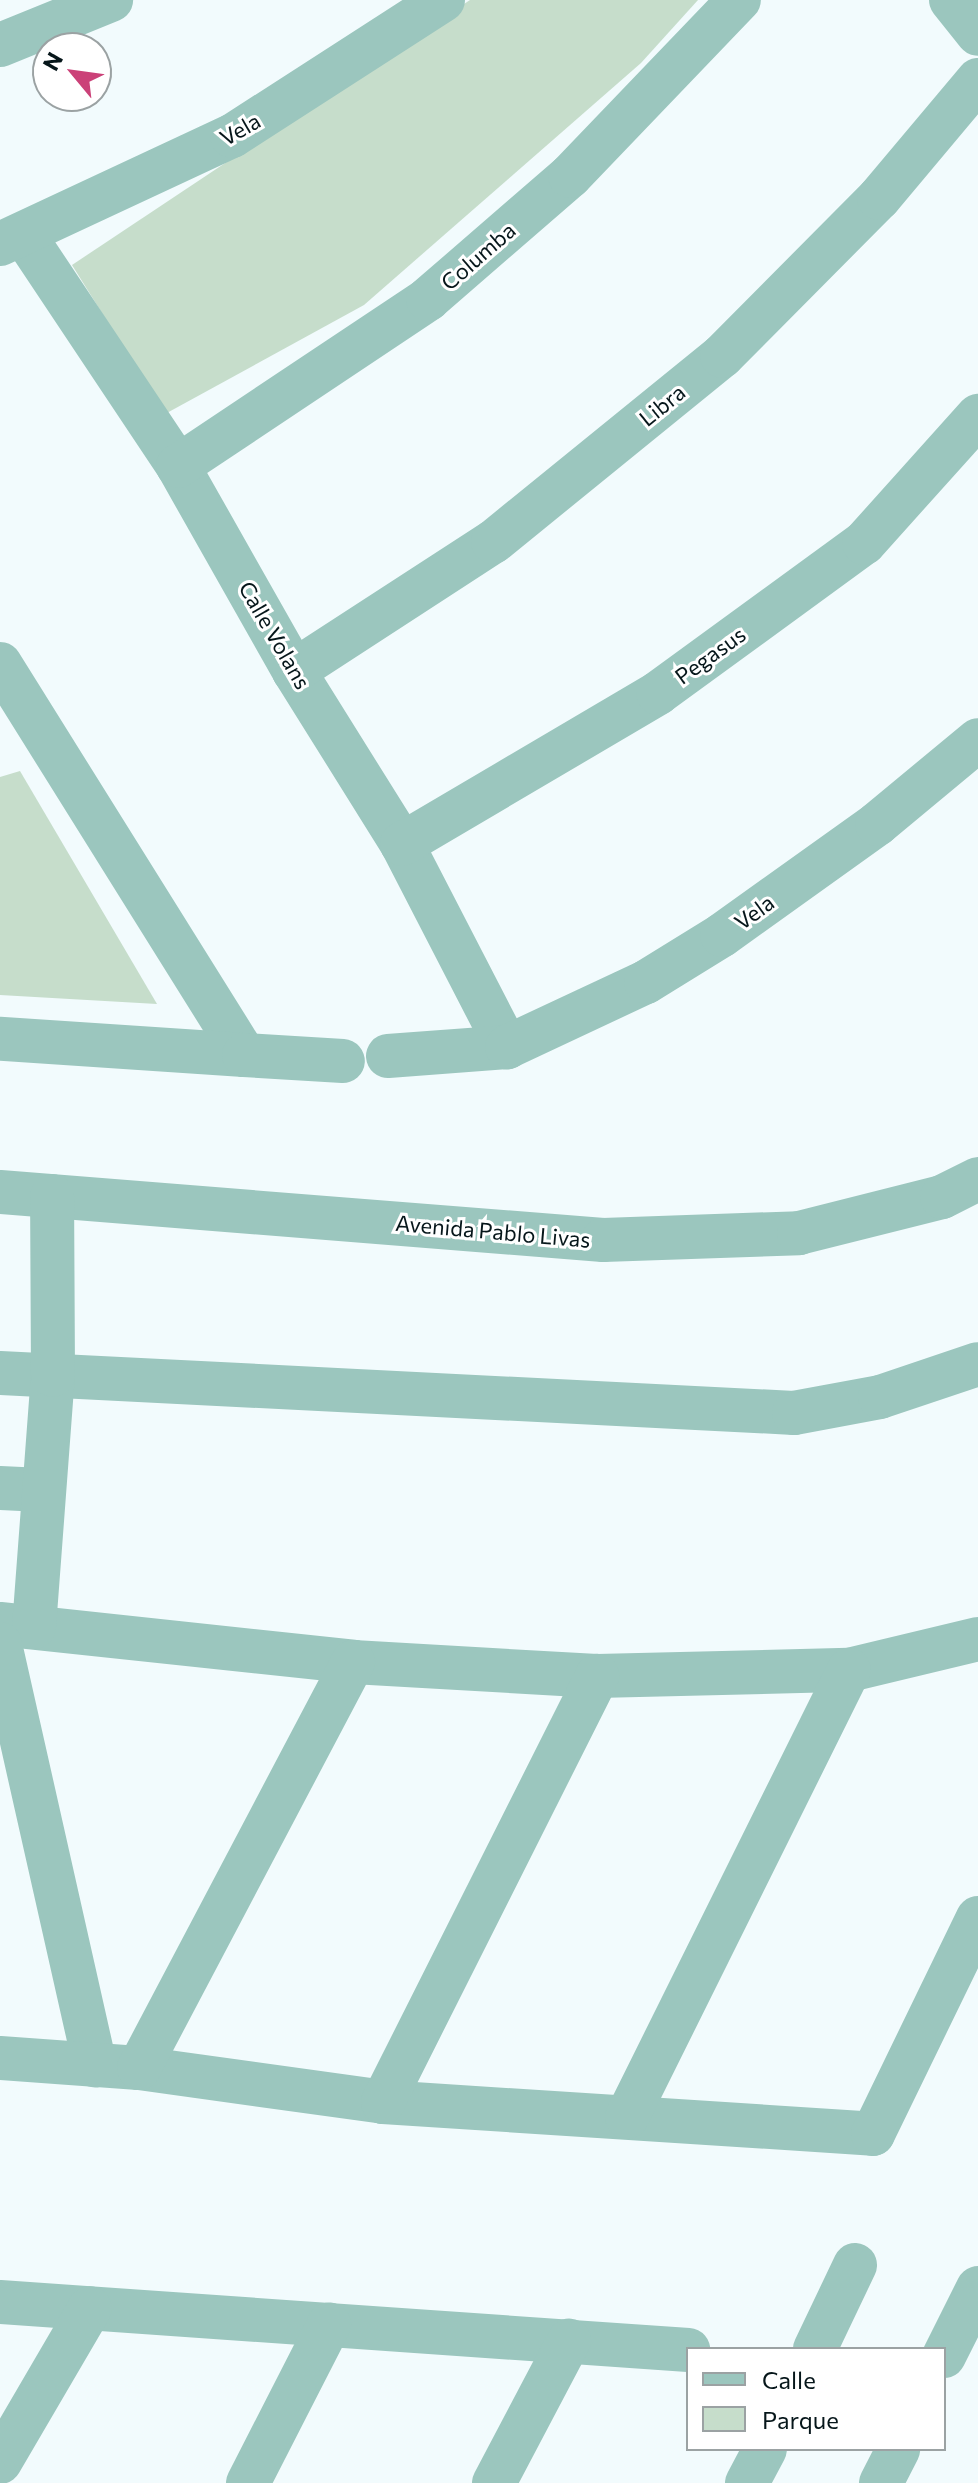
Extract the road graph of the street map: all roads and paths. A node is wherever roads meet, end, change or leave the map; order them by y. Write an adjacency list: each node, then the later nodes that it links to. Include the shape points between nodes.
1 (111, 0): 6 (street)
2 (443, 0): 8 (street, Vela, via 232,136)
3 (739, 0): 10 (street, Columba, via 570,176 428,299)
4 (951, 0): 5 (street)
5 (978, 34)
6 (0, 45)
7 (978, 80): 12 (street, Libra, via 879,198 722,356 493,542)
8 (12, 240): 10 (street, Calle Volans)
9 (978, 416): 15 (street, Pegasus, via 864,543 658,693)
10 (178, 466): 12 (street, Calle Volans)
11 (0, 664): 13 (street)
12 (294, 671): 15 (street, Calle Volans)
13 (18, 731): 18 (street)
14 (978, 740): 17 (street, Vela, via 877,824 722,935 646,982)
15 (402, 844): 17 (street, Calle Volans)
16 (0, 1039): 18 (street)
17 (507, 1047): 19 (street)
18 (244, 1055): 20 (street)
19 (388, 1056)
20 (343, 1061)
21 (978, 1179): 23 (street, Avenida Pablo Livas, via 942,1197 799,1233 603,1240)
22 (0, 1192): 23 (street, Avenida Pablo Livas)
23 (52, 1196): 26 (street)
24 (978, 1364): 26 (street, via 880,1397 794,1413)
25 (0, 1373): 26 (street)
26 (53, 1375): 27 (street)
27 (21, 1489): 28 (street)
28 (11, 1632): 30 (street); 35 (street)
29 (978, 1639): 31 (street)
30 (353, 1662): 32 (street); 36 (street)
31 (849, 1670): 32 (street); 38 (street)
32 (597, 1676): 37 (street)
33 (978, 1918): 38 (street, via 873,2134)
34 (0, 2058): 35 (street)
35 (95, 2065): 36 (street)
36 (139, 2068): 37 (street)
37 (383, 2102): 38 (street)
38 (627, 2117)
39 (855, 2265): 45 (street)
40 (978, 2288): 47 (street)
41 (0, 2302): 42 (street)
42 (90, 2308): 43 (street); 50 (street)
43 (329, 2325): 44 (street); 51 (street)
44 (569, 2341): 46 (street); 52 (street)
45 (816, 2347)
46 (686, 2350)
47 (946, 2352)
48 (764, 2451): 53 (street)
49 (897, 2451): 54 (street)
50 (0, 2462)
51 (248, 2483)
52 (494, 2483)
53 (747, 2483)
54 (881, 2483)

